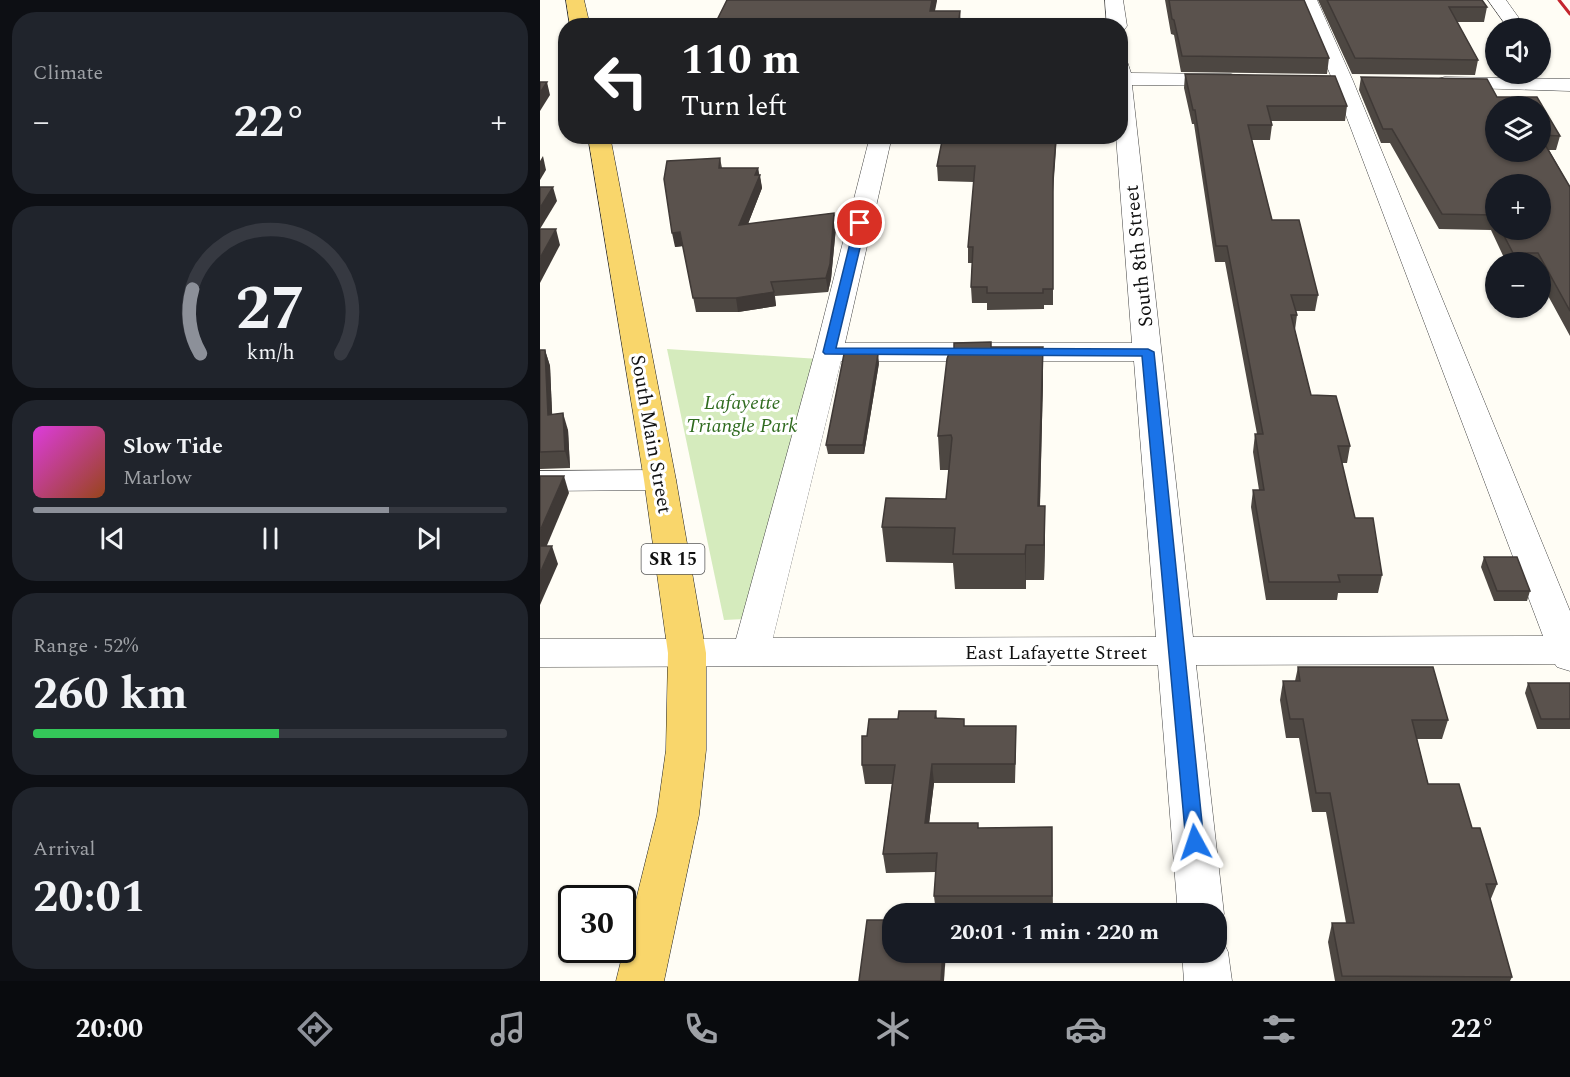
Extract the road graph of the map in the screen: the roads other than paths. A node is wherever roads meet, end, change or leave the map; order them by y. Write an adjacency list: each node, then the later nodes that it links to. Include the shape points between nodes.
1 (575, 0): 5 (main road)
2 (1114, 0): 6 (street)
3 (1308, 0): 25 (street)
4 (1497, 0): 7 (street)
5 (578, 18)
6 (1116, 18)
7 (1510, 18)
8 (1128, 72): 10 (street)
9 (1551, 73): 12 (street)
10 (1250, 80)
11 (1426, 83): 12 (street)
12 (1563, 85): 13 (street)
13 (1570, 104)
14 (600, 144): 19 (main road, South Main Street / SR 15)
15 (879, 144): 17 (street)
16 (1128, 144): 18 (street, South 8th Street)
17 (829, 352): 18 (street); 24 (street)
18 (1148, 352): 21 (street, South 8th Street)
19 (660, 480): 20 (street); 22 (main road, South Main Street / SR 15)
20 (540, 481)
21 (1177, 651): 24 (street, East Lafayette Street); 25 (street, East Lafayette Street); 26 (street, South 8th Street)
22 (687, 652): 23 (street, East Lafayette Street); 24 (street, East Lafayette Street); 28 (main road, South Main Street / SR 15, via 686,750 678,815)
23 (540, 653)
24 (751, 653)
25 (1569, 653)
26 (1201, 903)
27 (1206, 963): 29 (street)
28 (640, 981)
29 (1208, 981)

